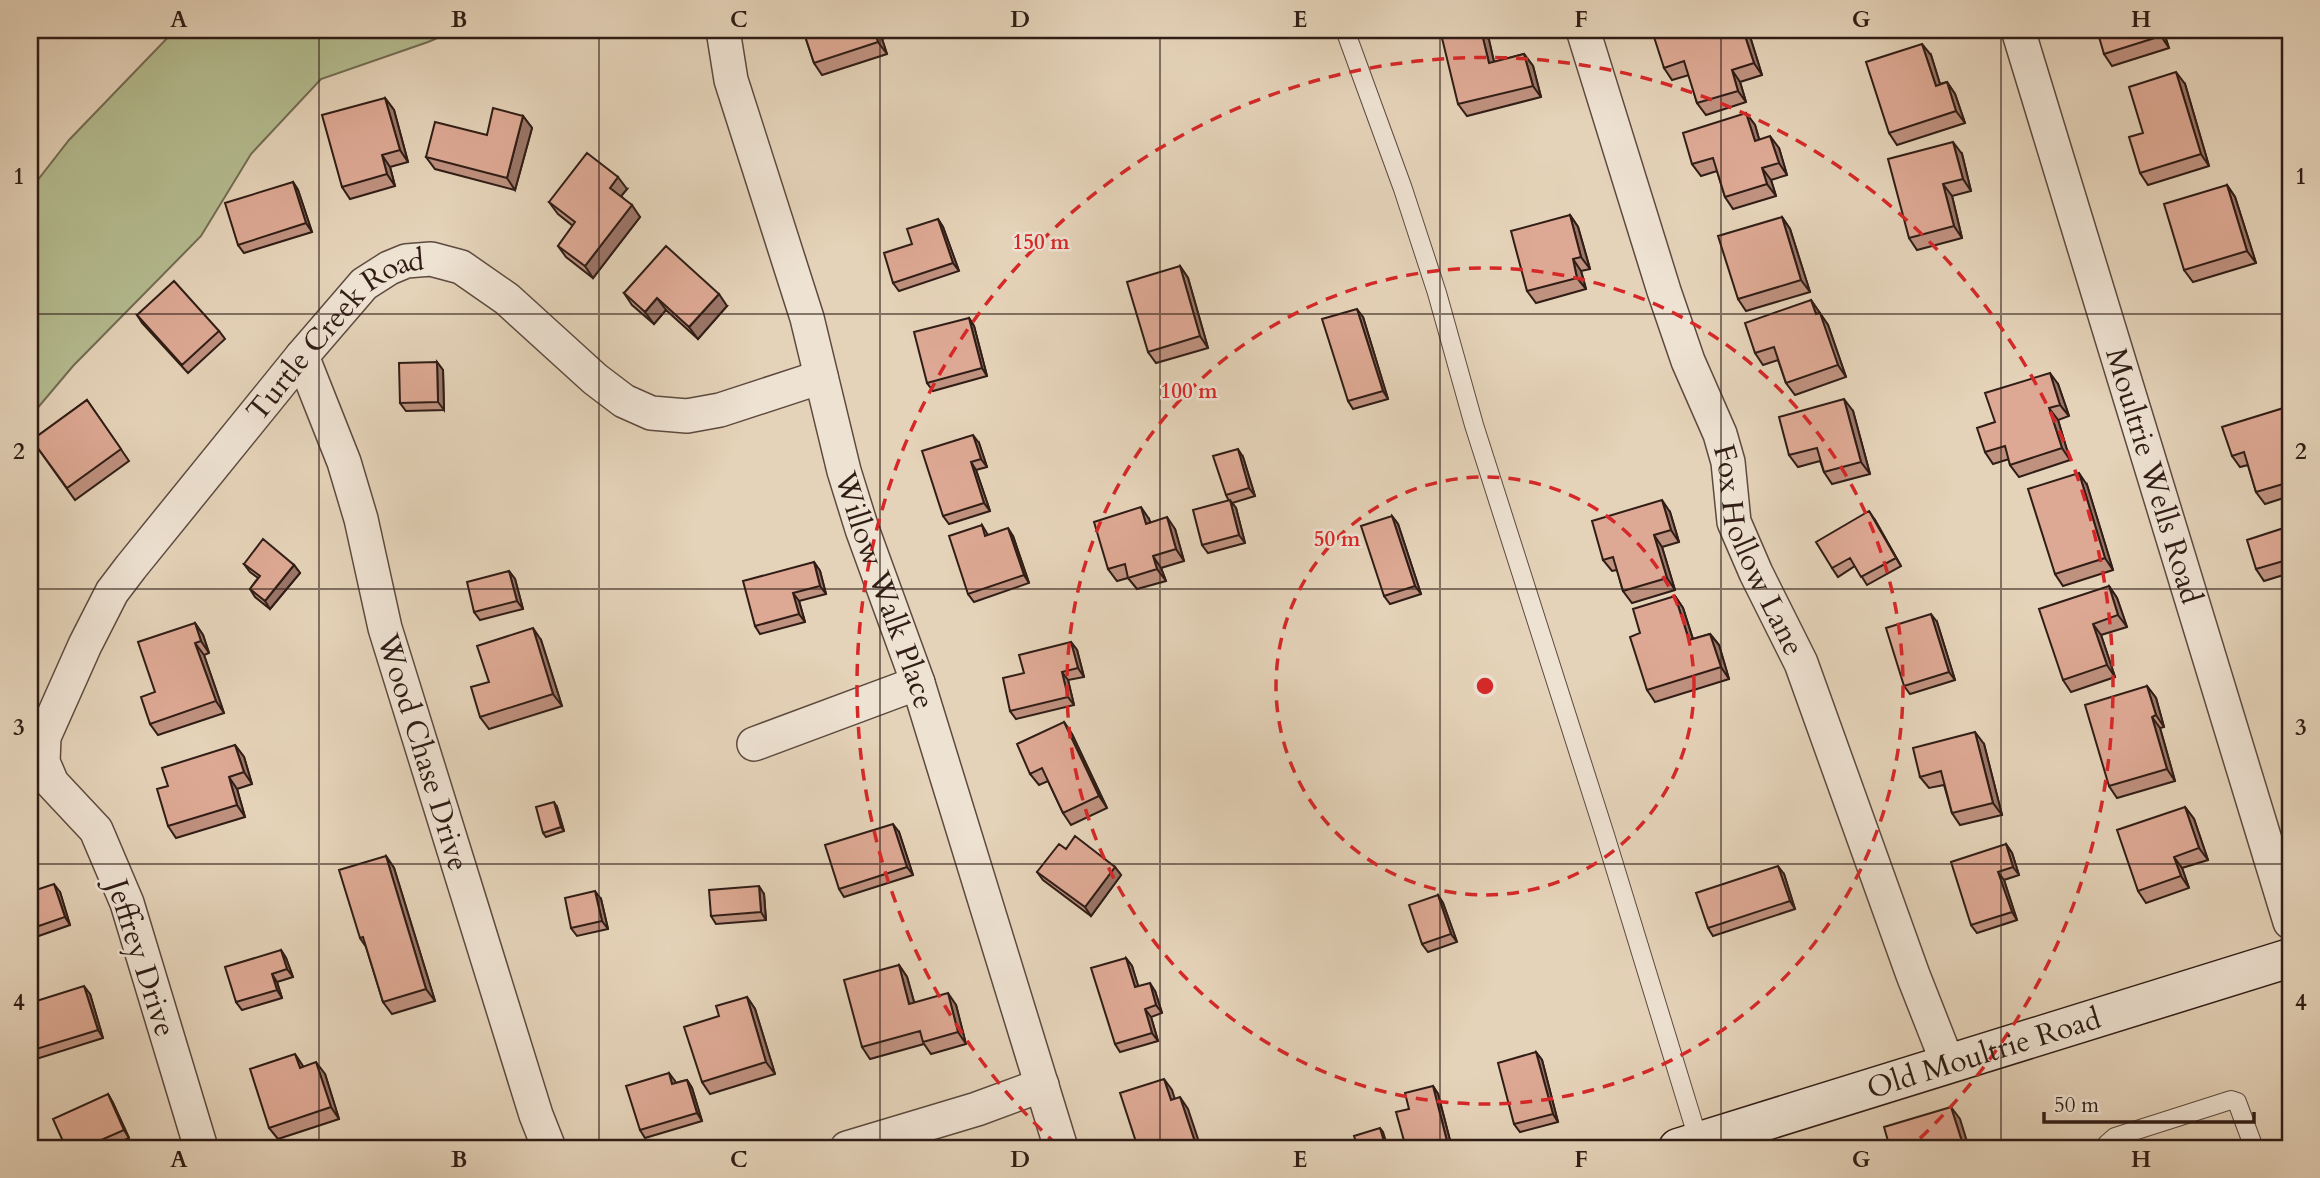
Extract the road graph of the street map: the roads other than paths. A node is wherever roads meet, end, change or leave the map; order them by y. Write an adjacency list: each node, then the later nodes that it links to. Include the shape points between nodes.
1 (723, 30): 6 (street, Willow Walk Place, via 731,80 807,318)
2 (1345, 30): 14 (lane, via 1437,293 1474,425 1609,849)
3 (1583, 30): 12 (street, Fox Hollow Lane, via 1688,362 1720,434 1728,462 1734,522 1801,663)
4 (2018, 30): 10 (street, Moultrie Wells Road)
5 (302, 356): 6 (street, Turtle Creek Road, via 365,284 406,261 431,259 461,267 507,299 614,394 651,413 687,415 720,410); 9 (street, Turtle Creek Road, via 112,593 44,737); 16 (street, Wood Chase Drive, via 344,461 384,628)
6 (821, 377): 7 (street, Willow Walk Place, via 862,529)
7 (918, 683): 8 (street); 13 (street, Willow Walk Place)
8 (754, 744)
9 (41, 785): 15 (street, Jeffrey Drive, via 96,830 127,903)
10 (2290, 922)
11 (2290, 958): 12 (main road, Old Moultrie Road)
12 (1948, 1064): 14 (main road, Old Moultrie Road)
13 (1041, 1085): 17 (street); 18 (street, Willow Walk Place)
14 (1689, 1145)
15 (201, 1148)
16 (549, 1148)
17 (847, 1148)
18 (1060, 1148)
19 (2108, 1148): 20 (lane, via 2115,1137 2231,1100 2241,1110)
20 (2254, 1148)

